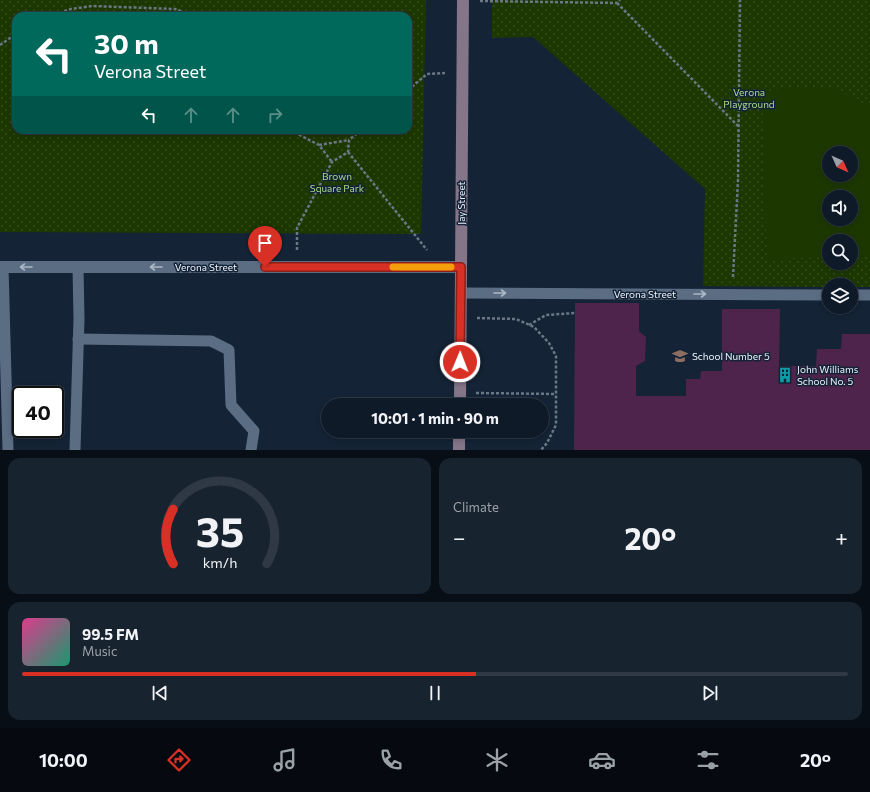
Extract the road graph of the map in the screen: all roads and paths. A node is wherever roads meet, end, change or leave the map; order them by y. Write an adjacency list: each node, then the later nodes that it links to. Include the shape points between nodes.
1 (463, 0): 4 (path); 9 (street, Jay Street)
2 (620, 0): 4 (path)
3 (740, 0): 11 (path)
4 (617, 3): 11 (path)
5 (62, 12): 6 (path, via 92,6 175,9)
6 (183, 12)
7 (12, 37): 8 (path)
8 (0, 45)
9 (462, 72): 10 (path, via 427,74); 22 (street, Jay Street)
10 (412, 87)
11 (738, 126): 24 (path)
12 (298, 134): 15 (path)
13 (356, 134): 14 (path)
14 (349, 140): 15 (path); 16 (path)
15 (320, 145): 17 (path)
16 (348, 152): 17 (path); 18 (path)
17 (332, 162): 21 (path, via 297,228)
18 (431, 254)
19 (2, 267): 20 (street, Verona Street, one-way to 19); 37 (lane)
20 (78, 267): 21 (street, Verona Street, one-way to 20); 31 (lane)
21 (296, 267): 22 (street, Verona Street)
22 (461, 267): 23 (street, Jay Street)
23 (461, 293): 24 (lane, Verona Street, one-way to 24); 29 (street, Jay Street)
24 (732, 294): 25 (lane, Verona Street)
25 (822, 295)
26 (858, 295): 27 (lane)
27 (870, 295)
28 (575, 313): 30 (path, via 546,315)
29 (460, 317): 30 (path, via 516,319); 32 (street, Jay Street)
30 (529, 325): 33 (path, via 549,342 556,356)
31 (78, 339): 38 (lane); 39 (lane, via 211,341 229,350 231,405 254,431)
32 (460, 393): 33 (path); 34 (street, Jay Street)
33 (556, 394): 36 (path, via 556,425)
34 (460, 398)
35 (459, 438): 40 (street)
36 (542, 449)
37 (8, 450)
38 (75, 450)
39 (251, 450)
40 (459, 450)

